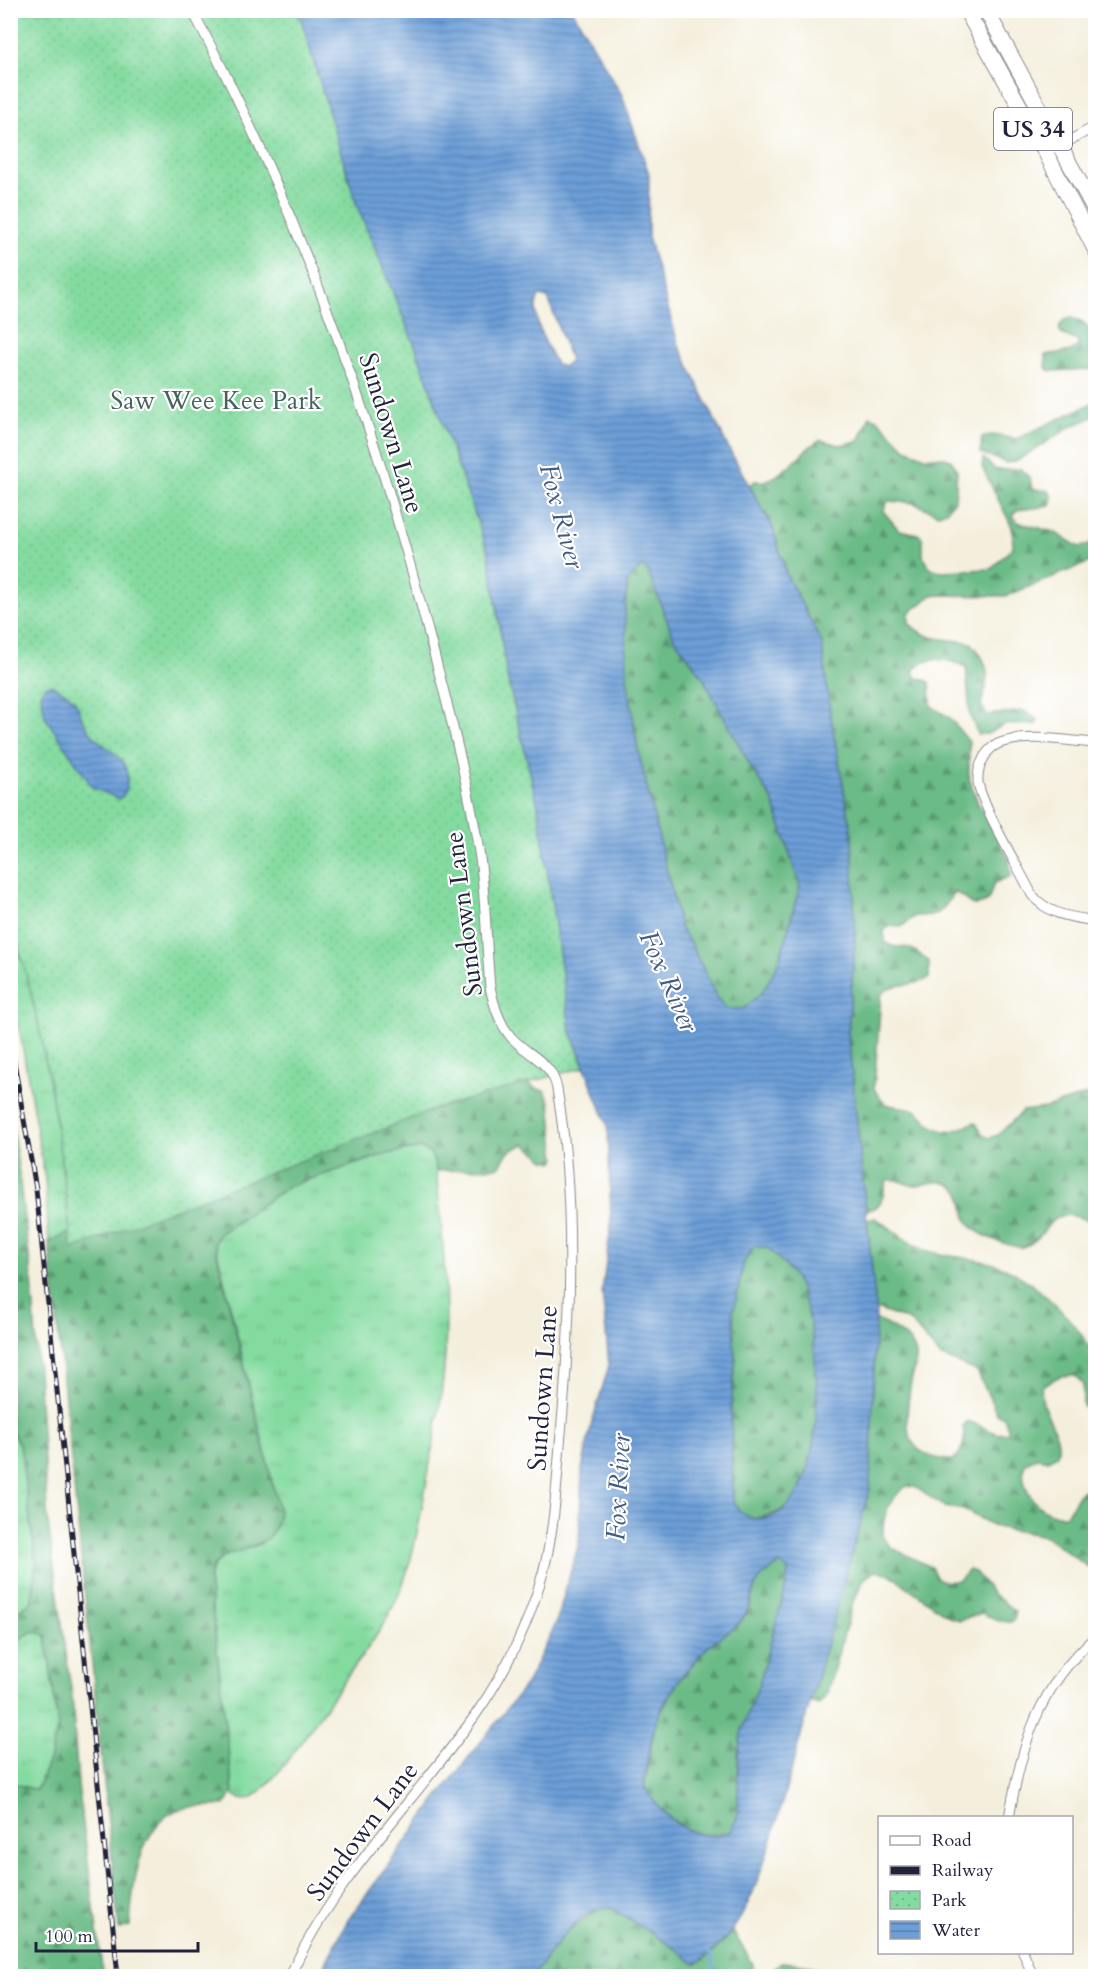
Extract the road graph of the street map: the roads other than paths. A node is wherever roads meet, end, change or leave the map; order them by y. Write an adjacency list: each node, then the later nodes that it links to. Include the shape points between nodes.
1 (192, 10): 14 (street, Sundown Lane, via 225,73 327,303 365,410 420,600 465,785 480,859 492,995 510,1036 547,1065 553,1075 565,1171 570,1281 567,1363 554,1515 544,1569 528,1619 508,1662 474,1716 348,1882 300,1953)
2 (966, 10): 5 (main road, US 34)
3 (986, 10): 5 (main road, US 34)
4 (1095, 126): 5 (street)
5 (1053, 150): 6 (main road, US 34); 7 (main road, US 34)
6 (1095, 212)
7 (1095, 251)
8 (1095, 743): 9 (street, via 1020,739 1000,743 988,750 978,781 1032,895 1042,907 1056,914)
9 (1095, 921)
10 (1095, 1636): 11 (street, via 1074,1655 1037,1711 1024,1746)
11 (1009, 1816)
12 (1023, 1954): 13 (street)
13 (1032, 1976)
14 (290, 1977)

